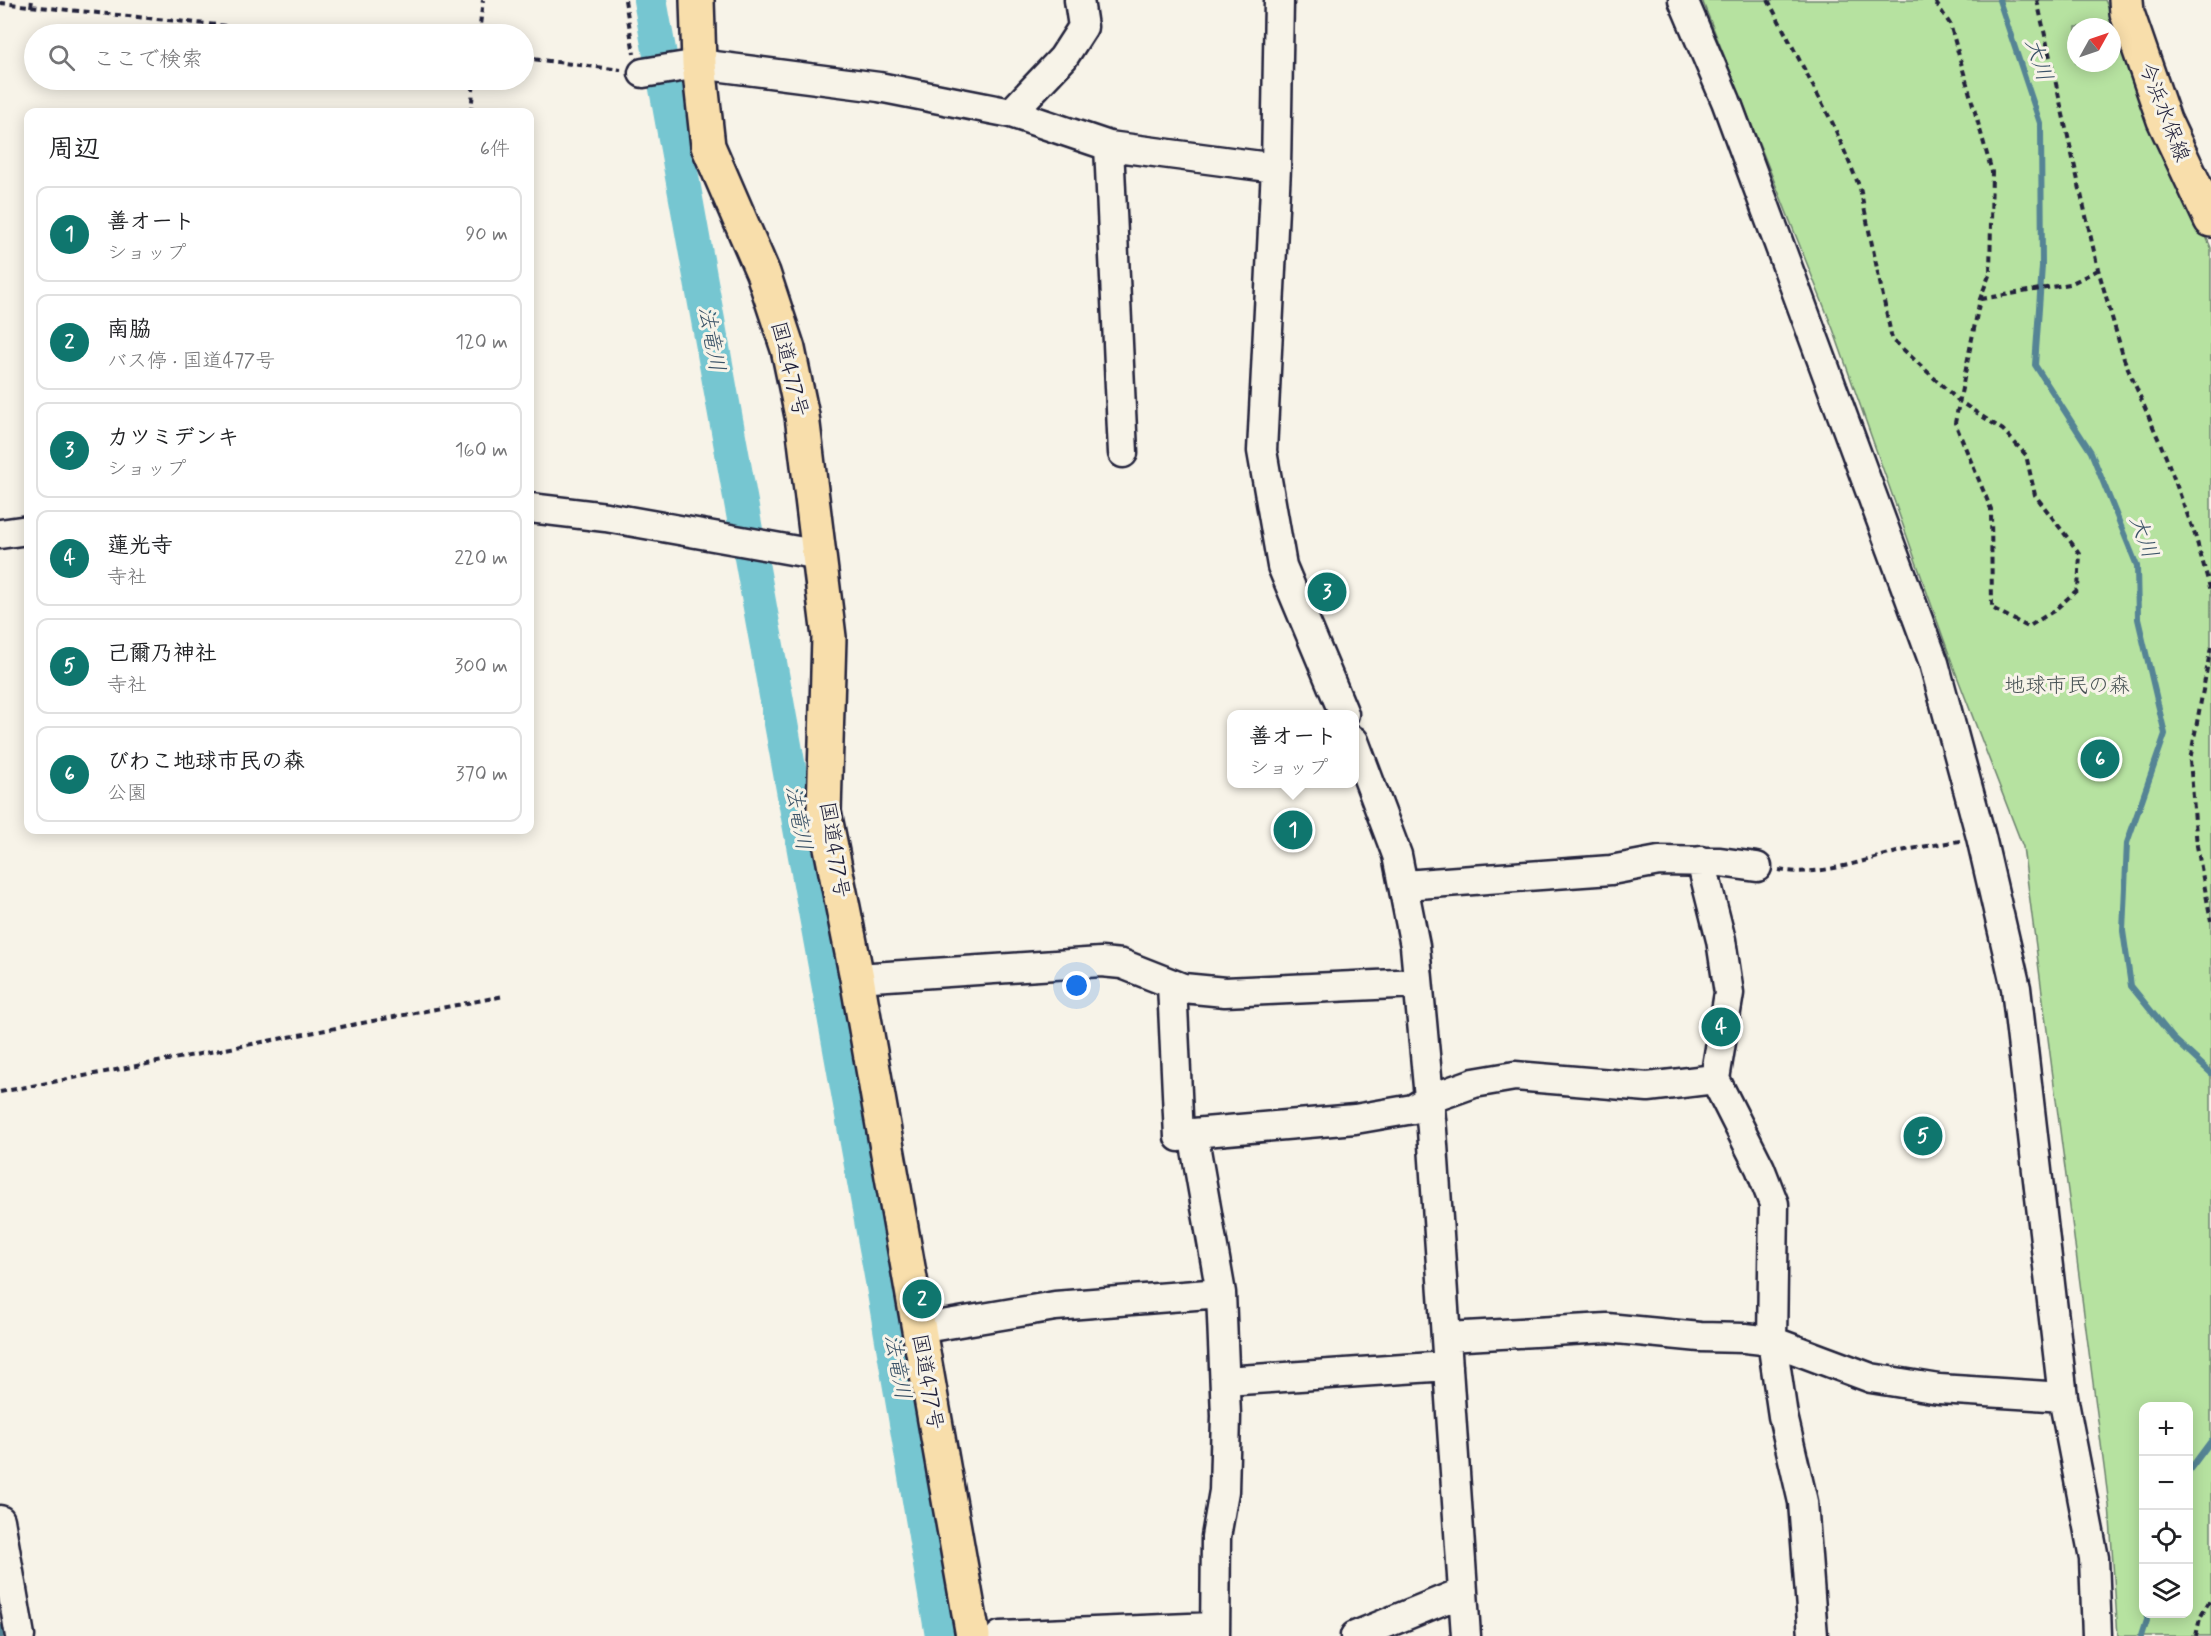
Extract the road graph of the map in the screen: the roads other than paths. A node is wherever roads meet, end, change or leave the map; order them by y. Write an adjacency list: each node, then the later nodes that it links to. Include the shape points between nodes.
1 (697, 0): 6 (main road, 国道477号)
2 (1079, 0): 8 (street, via 1083,27 1062,58)
3 (1279, 0): 10 (street)
4 (1683, 0): 34 (street, via 1725,101 1934,663 1981,837 2016,988)
5 (2126, 0): 11 (main road, 今浜水保線, via 2164,120)
6 (694, 64): 7 (street); 8 (street, via 879,87); 16 (main road, 国道477号, via 708,146 763,273 788,349 802,416)
7 (640, 73)
8 (1011, 113): 9 (street)
9 (1109, 146): 10 (street); 12 (street)
10 (1276, 168): 17 (street, via 1262,451 1282,566)
11 (2211, 220)
12 (1122, 453)
13 (534, 508): 16 (street, via 606,517)
14 (24, 531): 15 (street)
15 (0, 534)
16 (820, 555): 22 (main road, 国道477号, via 829,636 824,812)
17 (1342, 710)
18 (1359, 754): 21 (street, via 1397,855)
19 (1701, 861): 20 (street); 21 (street, via 1659,861 1611,870); 25 (street, via 1721,940 1729,993)
20 (1757, 867)
21 (1404, 885): 23 (street)
22 (857, 978): 24 (street, via 1101,962 1122,964); 29 (main road, 国道477号)
23 (1418, 983): 24 (street, via 1225,992); 26 (street)
24 (1172, 984): 27 (street, via 1179,1137)
25 (1714, 1079): 26 (street, via 1648,1087 1515,1076 1474,1083); 31 (street, via 1774,1204)
26 (1429, 1099): 27 (street, via 1413,1109 1355,1119); 30 (street)
27 (1193, 1133): 28 (street)
28 (1221, 1293): 29 (street, via 1055,1306); 33 (street)
29 (918, 1329): 39 (main road, 国道477号)
30 (1446, 1337): 31 (street, via 1607,1328); 32 (street)
31 (1772, 1341): 34 (street, via 1870,1378 1940,1389); 43 (street, via 1783,1416 1803,1502)
32 (1448, 1365): 33 (street); 36 (street)
33 (1225, 1381): 37 (street, via 1224,1491 1216,1537)
34 (2063, 1397): 44 (street, via 2094,1558)
35 (0, 1520): 38 (street)
36 (1463, 1592): 41 (street); 42 (street)
37 (1214, 1631): 40 (street)
38 (20, 1636)
39 (973, 1636)
40 (1000, 1636)
41 (1355, 1636)
42 (1466, 1636)
43 (1813, 1636)
44 (2097, 1636)

